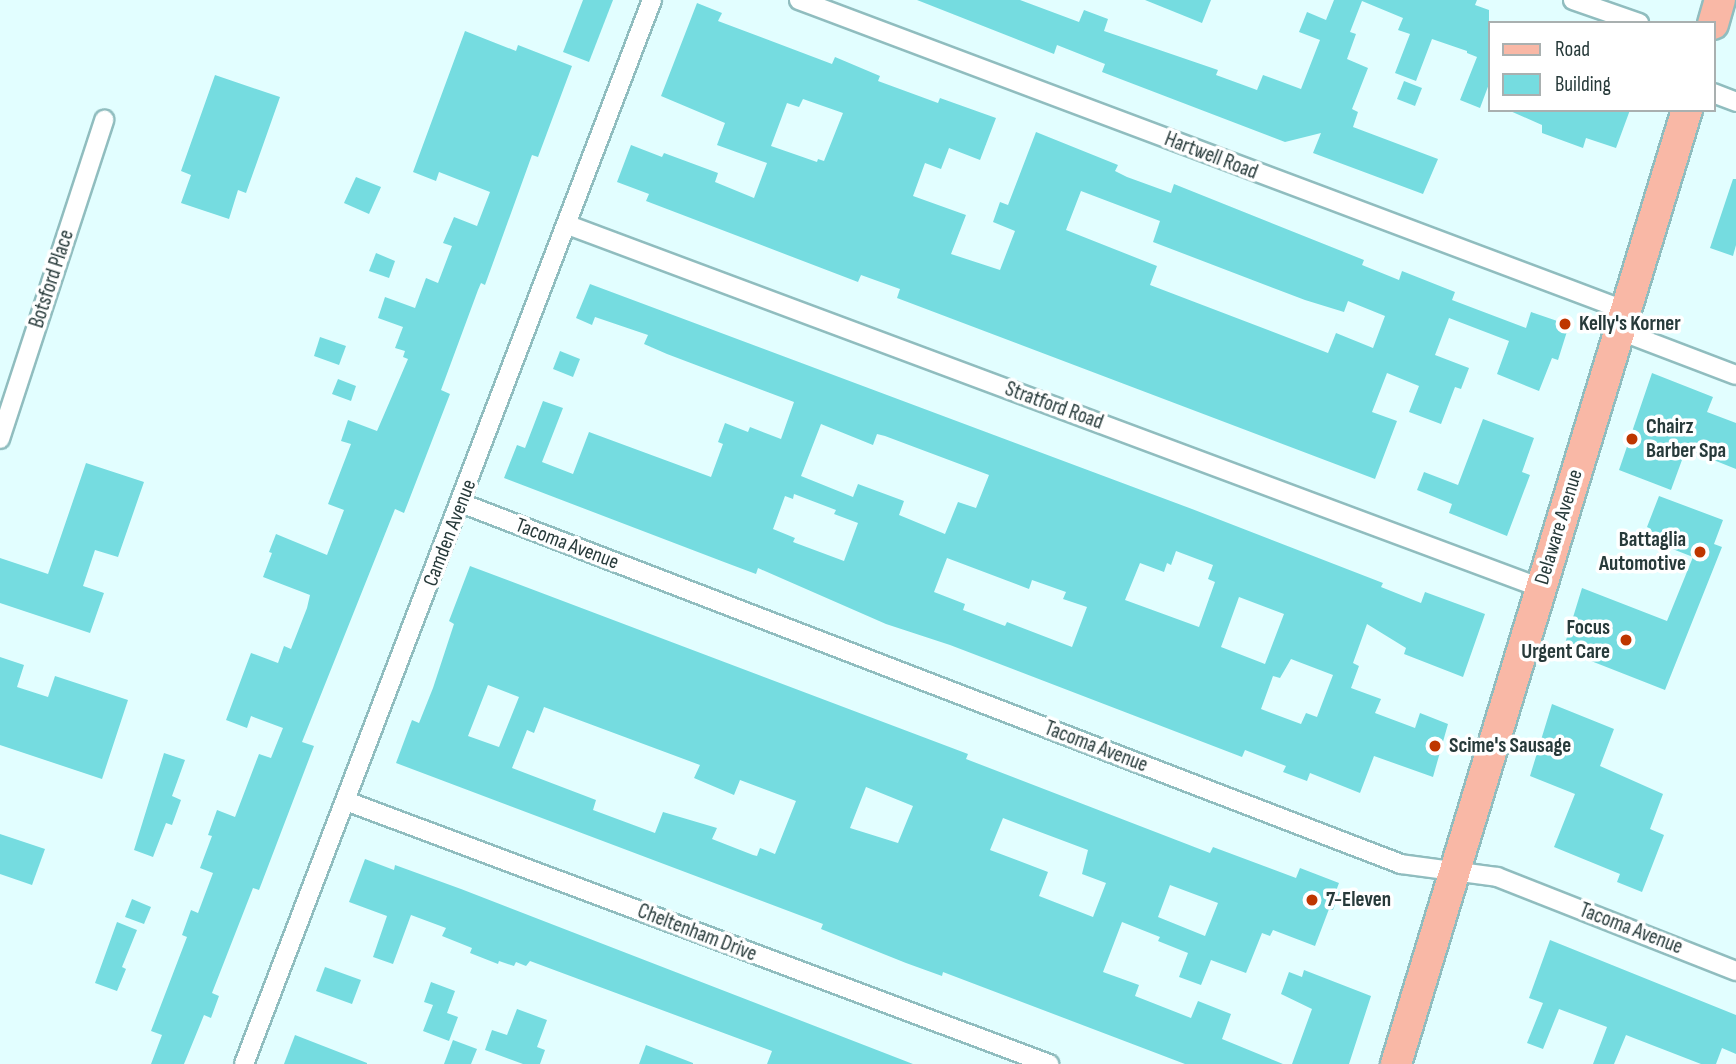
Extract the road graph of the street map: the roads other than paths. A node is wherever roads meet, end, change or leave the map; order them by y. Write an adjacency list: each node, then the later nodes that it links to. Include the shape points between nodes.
1 (652, 0): 11 (street, Camden Avenue)
2 (799, 0): 12 (street, Hartwell Road)
3 (1573, 0): 5 (street)
4 (1720, 0): 6 (main road)
5 (1633, 21)
6 (1714, 21)
7 (1715, 94): 8 (street)
8 (1736, 102)
9 (1686, 112): 12 (main road, Delaware Avenue)
10 (104, 120): 14 (street, Botsford Place)
11 (568, 225): 15 (street, Camden Avenue); 16 (street, Stratford Road)
12 (1621, 320): 13 (street, Hartwell Road); 16 (main road, Delaware Avenue)
13 (1736, 375)
14 (0, 439)
15 (461, 503): 17 (street, Camden Avenue); 18 (street, Tacoma Avenue, via 1401,863)
16 (1541, 588): 18 (main road, Delaware Avenue)
17 (346, 801): 20 (street, Camden Avenue); 21 (street, Cheltenham Drive)
18 (1454, 871): 19 (street, Tacoma Avenue, via 1497,877); 22 (main road, Delaware Avenue)
19 (1736, 971)
20 (244, 1064)
21 (1049, 1064)
22 (1396, 1064)

